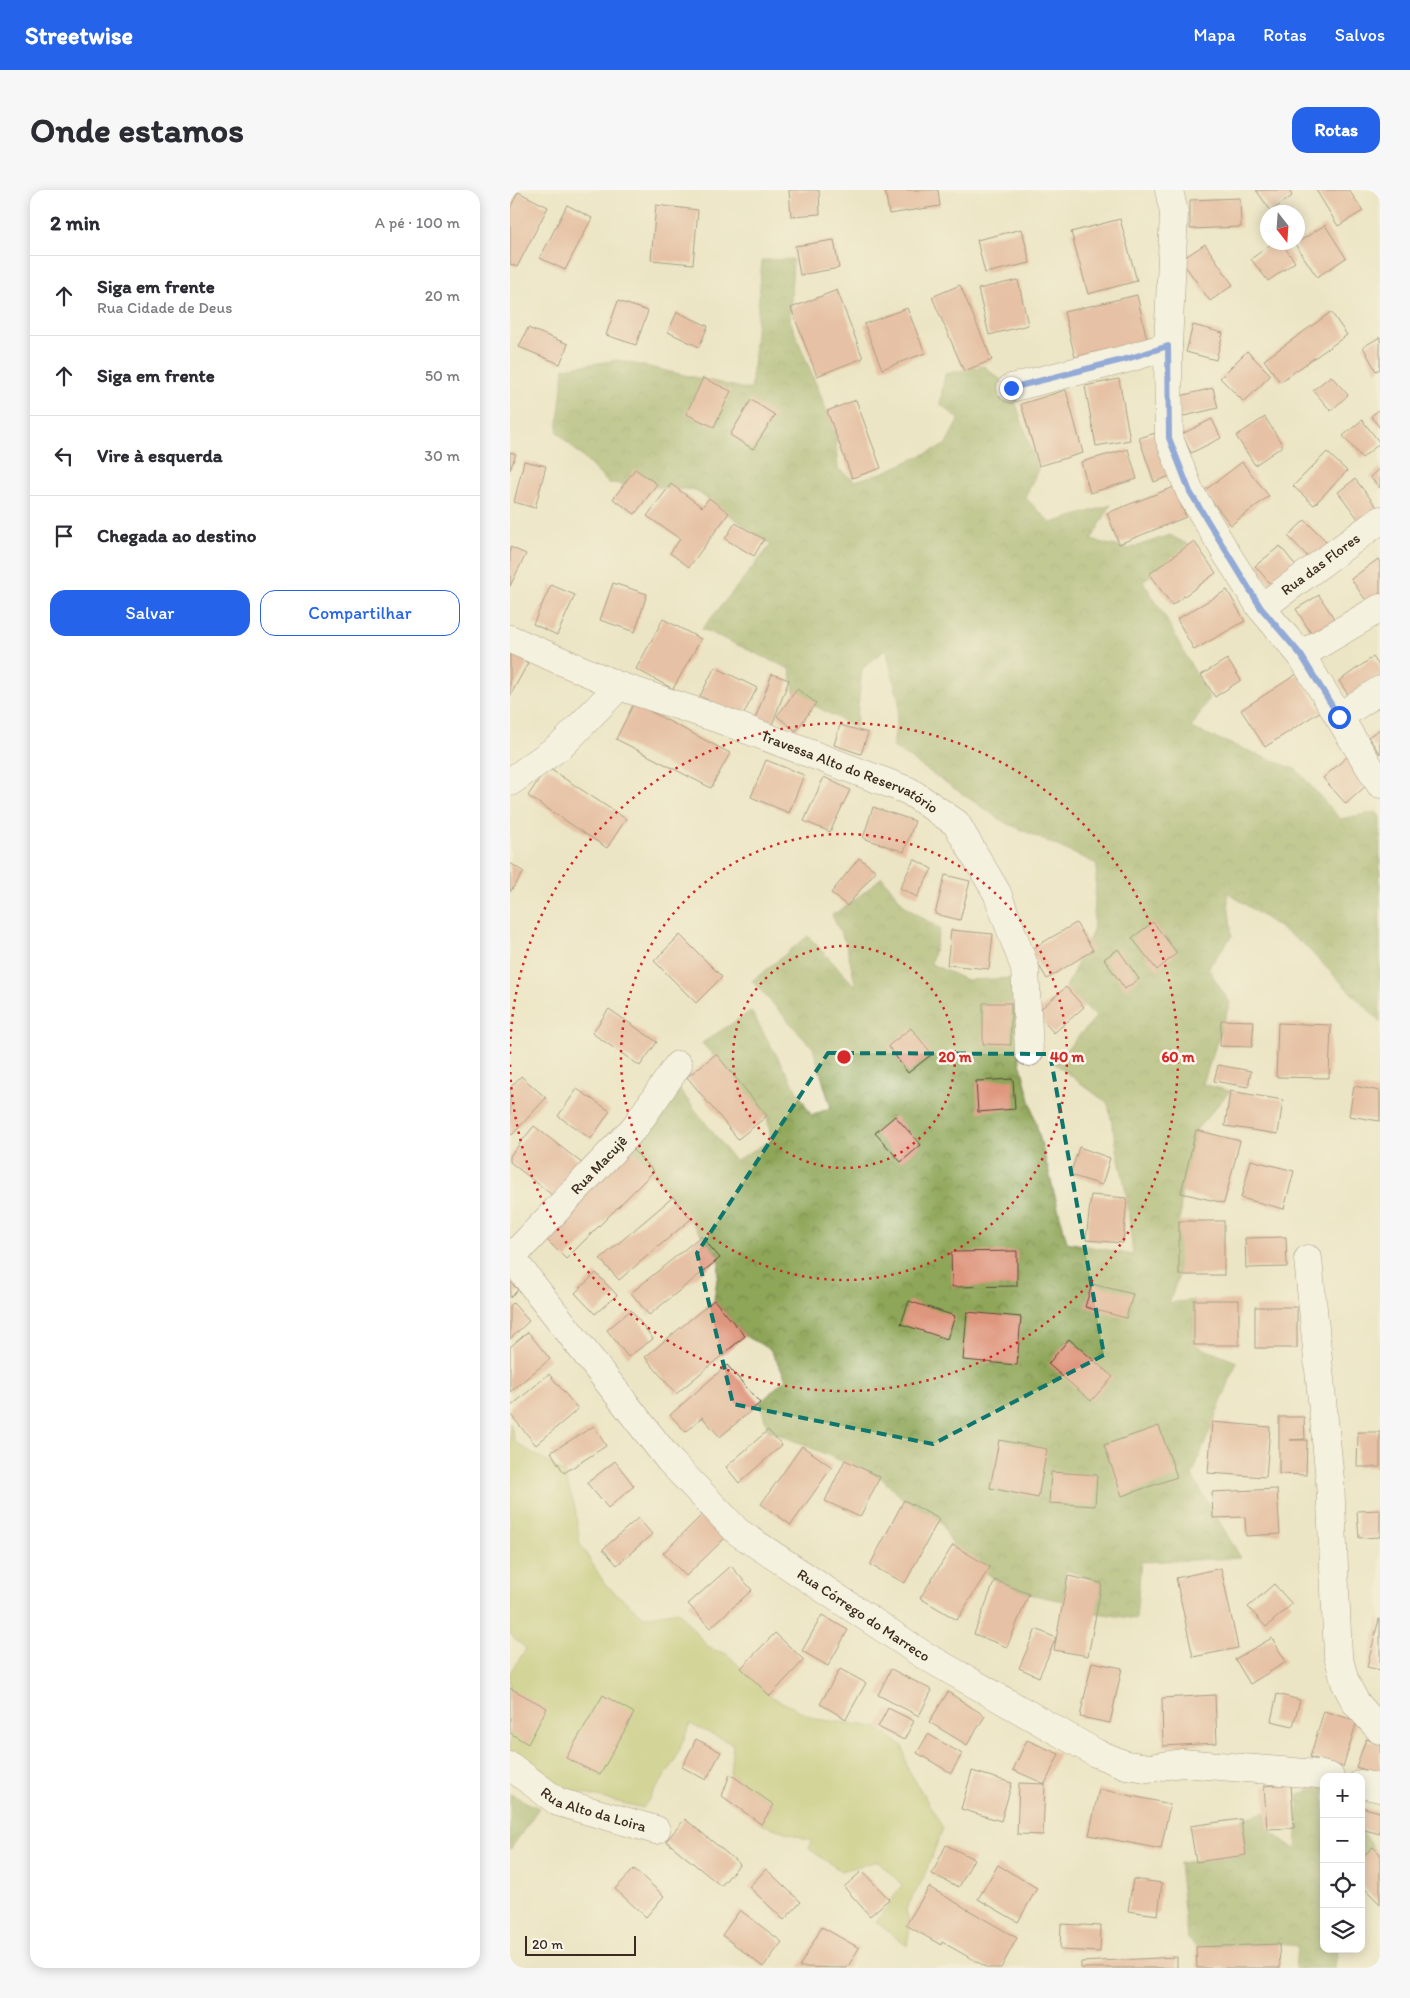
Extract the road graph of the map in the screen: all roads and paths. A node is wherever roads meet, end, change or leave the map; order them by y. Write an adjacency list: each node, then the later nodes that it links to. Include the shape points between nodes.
1 (1168, 190): 2 (street, via 1174,213)
2 (1168, 346): 3 (street); 5 (street, via 1169,438 1190,492)
3 (1011, 388)
4 (1380, 520): 5 (street, Rua das Flores)
5 (1261, 608): 8 (street)
6 (1380, 608): 8 (street)
7 (510, 639): 9 (street, Travessa Alto do Reservatório)
8 (1301, 655): 11 (street)
9 (619, 686): 13 (street, via 563,744); 14 (street, Travessa Alto do Reservatório, via 716,718 909,791 956,823 997,893 1025,968)
10 (1380, 690): 11 (street)
11 (1339, 717): 12 (street)
12 (1379, 780)
13 (510, 782)
14 (1029, 1052)
15 (678, 1065): 16 (street, Rua Macujê, via 634,1127)
16 (511, 1257): 20 (street, Rua Córrego do Marreco, via 670,1460 738,1532 922,1654 1096,1753 1126,1765 1149,1768 1182,1763)
17 (1308, 1260): 18 (street, via 1330,1480 1338,1655 1345,1682 1356,1703)
18 (1380, 1730)
19 (510, 1766): 23 (street, Rua Alto da Loira, via 558,1802)
20 (1320, 1774)
21 (1365, 1785): 22 (street)
22 (1380, 1788)
23 (656, 1830)

